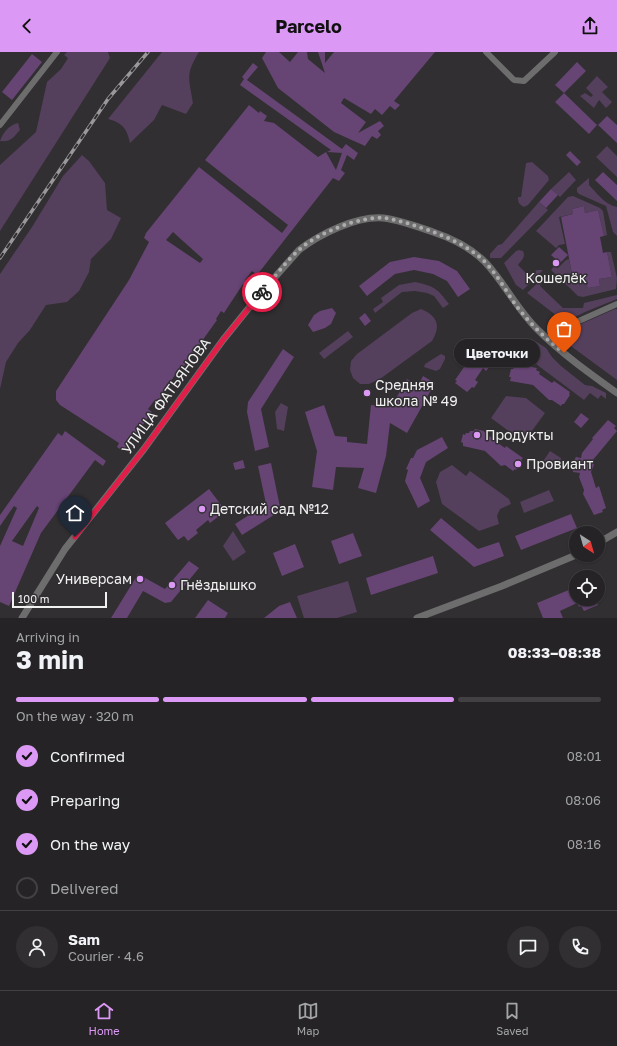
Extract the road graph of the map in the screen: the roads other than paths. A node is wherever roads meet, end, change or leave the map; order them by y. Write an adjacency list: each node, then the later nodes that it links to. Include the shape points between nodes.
1 (57, 52): 4 (street)
2 (486, 52): 3 (street, via 514,80 524,81)
3 (555, 52)
4 (0, 125)
5 (617, 304): 6 (street, via 563,328)
6 (548, 340): 7 (street, УЛИЦА ФАТЬЯНОВА); 11 (street, УЛИЦА ФАТЬЯНОВА, via 522,313 492,270 473,252 445,236 406,222 382,218 359,221 319,237 299,250 223,340 144,449 65,549)
7 (617, 393)
8 (617, 532): 9 (street)
9 (605, 539)
10 (569, 558): 12 (street)
11 (22, 618)
12 (417, 618)

